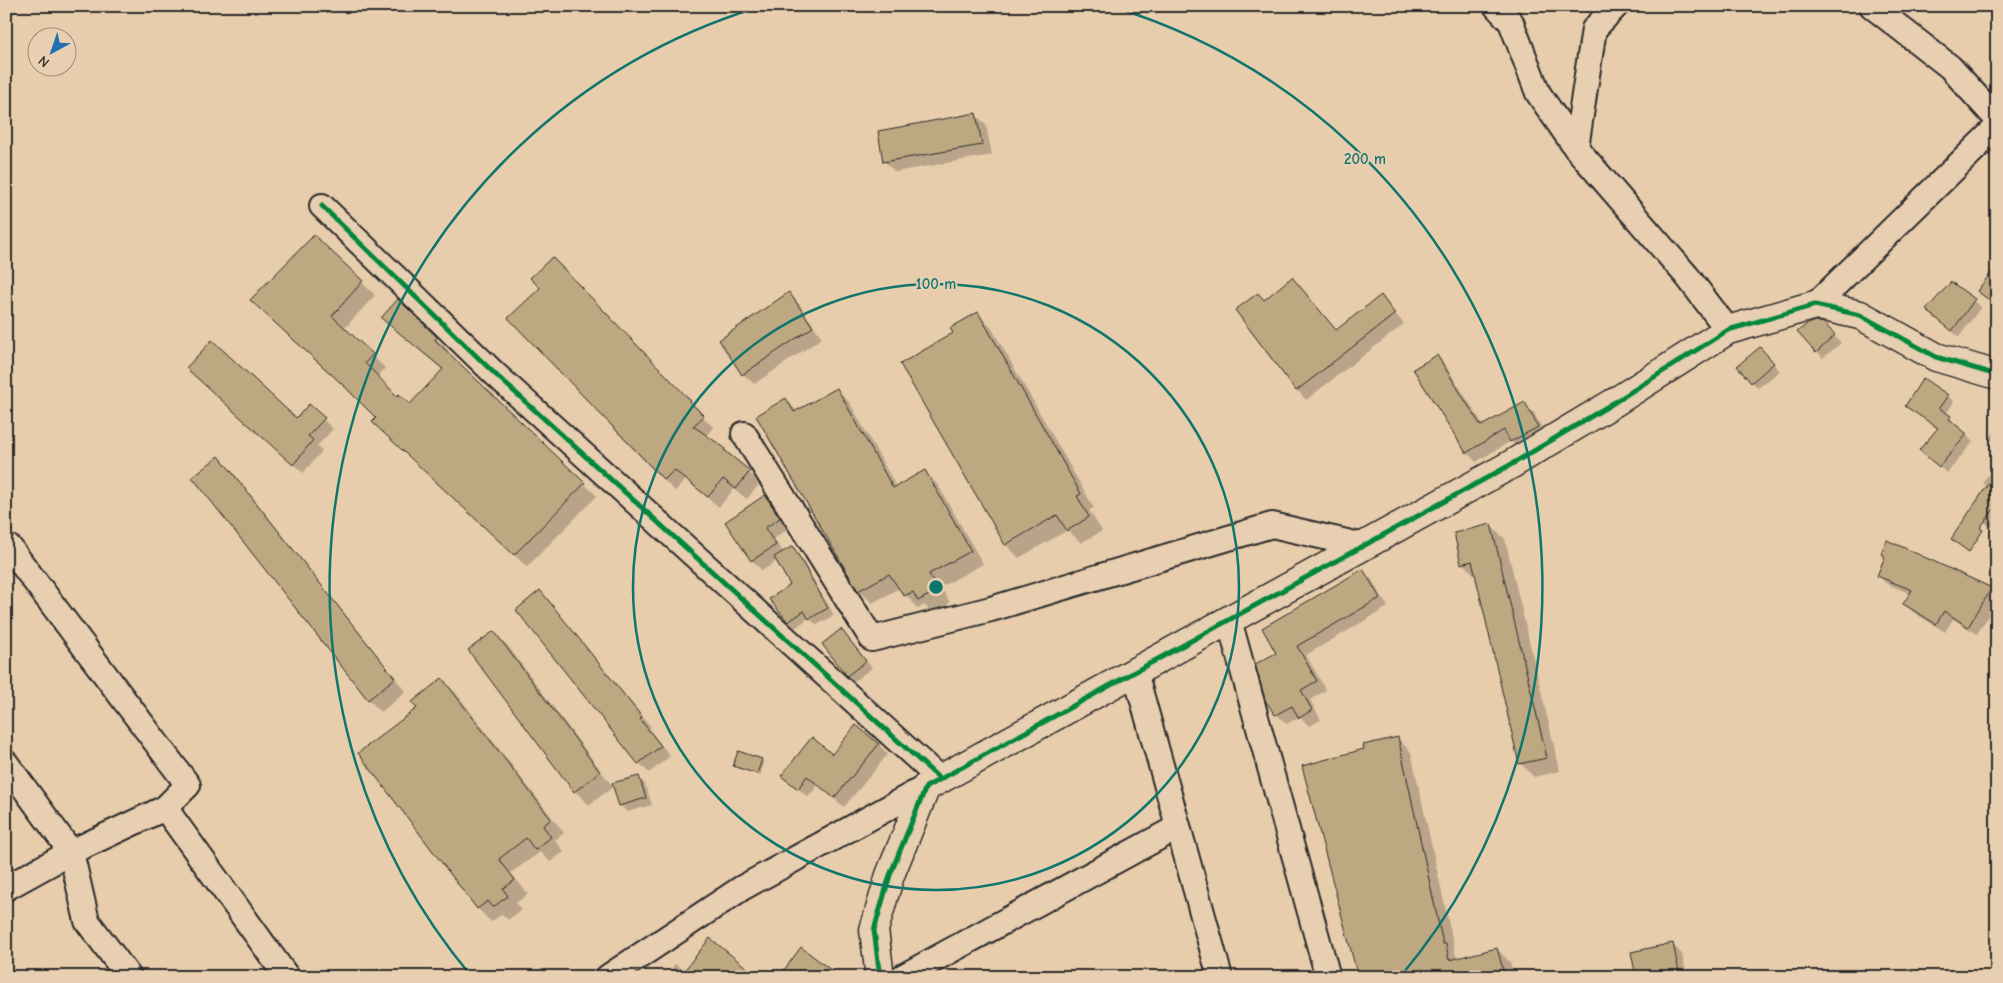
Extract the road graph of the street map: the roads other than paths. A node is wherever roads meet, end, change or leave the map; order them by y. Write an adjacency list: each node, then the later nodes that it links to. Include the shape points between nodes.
1 (1496, 6): 6 (street, via 1511,22 1538,93)
2 (1616, 6): 6 (street, via 1594,29)
3 (1872, 6): 4 (street, via 1950,67)
4 (1997, 118)
5 (1997, 127): 8 (street)
6 (1576, 148): 9 (street, via 1687,276)
7 (322, 206): 17 (street, via 495,374)
8 (1815, 305): 9 (street); 10 (street, via 1860,315 1936,357)
9 (1728, 330): 12 (street, via 1512,464)
10 (1997, 375)
11 (744, 434): 12 (street, via 872,639 990,609 1272,525)
12 (1364, 546): 14 (street)
13 (10, 548): 18 (street, via 188,785)
14 (1229, 620): 15 (street); 28 (street)
15 (1135, 672): 17 (street); 19 (street)
16 (6, 763): 20 (street)
17 (933, 783): 24 (street, via 742,888); 25 (street, via 890,875 874,930)
18 (165, 808): 20 (street); 23 (street)
19 (1178, 827): 26 (street); 27 (street)
20 (71, 852): 21 (street); 22 (street, via 87,921)
21 (6, 888)
22 (129, 977)
23 (287, 977)
24 (608, 977)
25 (880, 977)
26 (902, 977)
27 (1220, 977)
28 (1328, 977)

